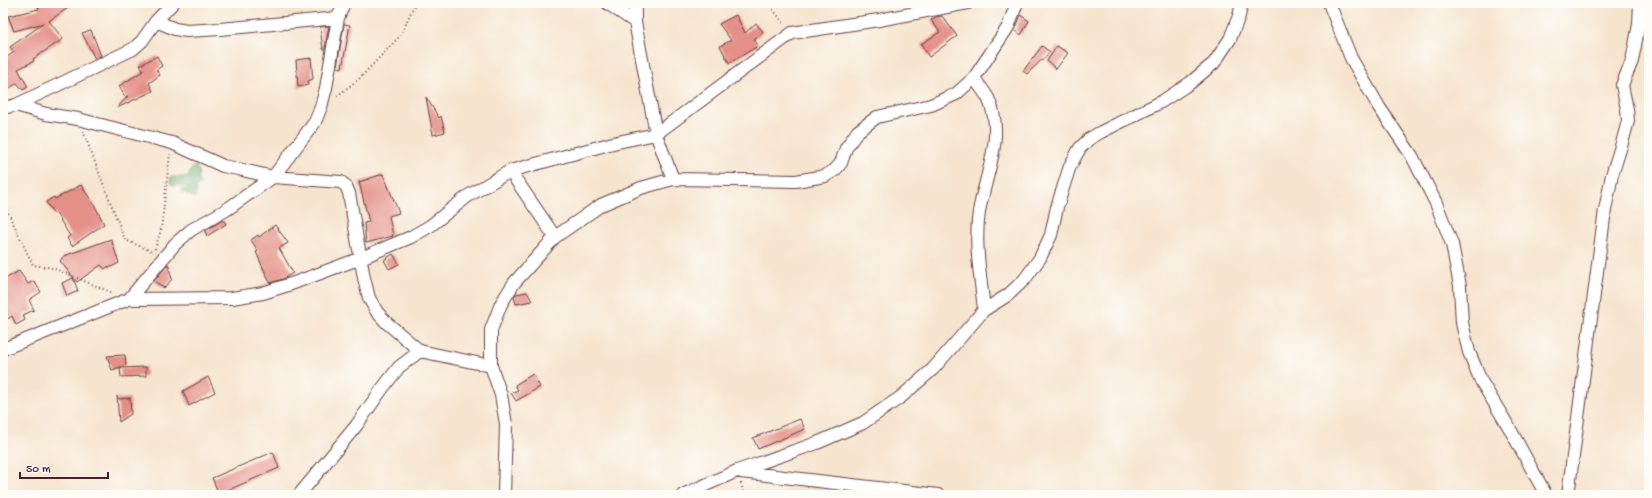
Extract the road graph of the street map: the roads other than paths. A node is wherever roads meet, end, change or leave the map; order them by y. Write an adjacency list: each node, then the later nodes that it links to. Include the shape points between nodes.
1 (172, 3): 11 (street)
2 (344, 3): 10 (street)
3 (607, 3): 12 (street)
4 (635, 3): 12 (street)
5 (968, 3): 16 (street, via 792,33)
6 (1017, 3): 13 (street, via 1008,27)
7 (1242, 3): 23 (street, via 1230,39 1214,63 1190,84 1161,102 1100,132 1080,148 1070,166 1051,235 1040,258 1025,279 1008,295)
8 (1329, 3): 32 (street, via 1351,58 1379,107 1412,156 1436,203 1452,244 1460,286 1462,323 1469,352 1481,381)
9 (1640, 3): 33 (street, via 1640,24 1632,61 1622,86 1628,121 1605,210)
10 (338, 18): 11 (street, via 187,31 174,29); 18 (street, via 321,107 315,122)
11 (156, 21): 14 (street, via 142,42 133,49)
12 (634, 22): 16 (street)
13 (974, 78): 19 (street, via 956,94 931,105 876,117 858,131 846,148 841,162 826,176 796,181); 23 (street, via 989,103 995,139 979,213 979,263)
14 (16, 105): 15 (street); 18 (street, via 172,143 223,166)
15 (3, 108)
16 (656, 134): 17 (street, via 613,142); 19 (street)
17 (510, 170): 20 (street); 21 (street, via 468,196 411,238)
18 (273, 177): 21 (street, via 334,181 346,186); 22 (street, via 201,224 176,244)
19 (673, 179): 20 (street, via 641,188 601,205)
20 (555, 237): 26 (street, via 514,282 501,304 491,330)
21 (361, 258): 22 (street, via 264,293 232,298); 25 (street, via 369,298 377,312 387,324)
22 (128, 299): 24 (street)
23 (984, 310): 27 (street, via 933,369 901,397 863,423 817,443)
24 (3, 349)
25 (420, 351): 26 (street); 28 (street, via 399,367 356,426)
26 (491, 366): 29 (street, via 501,395 506,424)
27 (738, 471): 30 (street); 31 (street)
28 (299, 495)
29 (504, 495)
30 (683, 495)
31 (938, 495)
32 (1546, 495)
33 (1568, 495)

